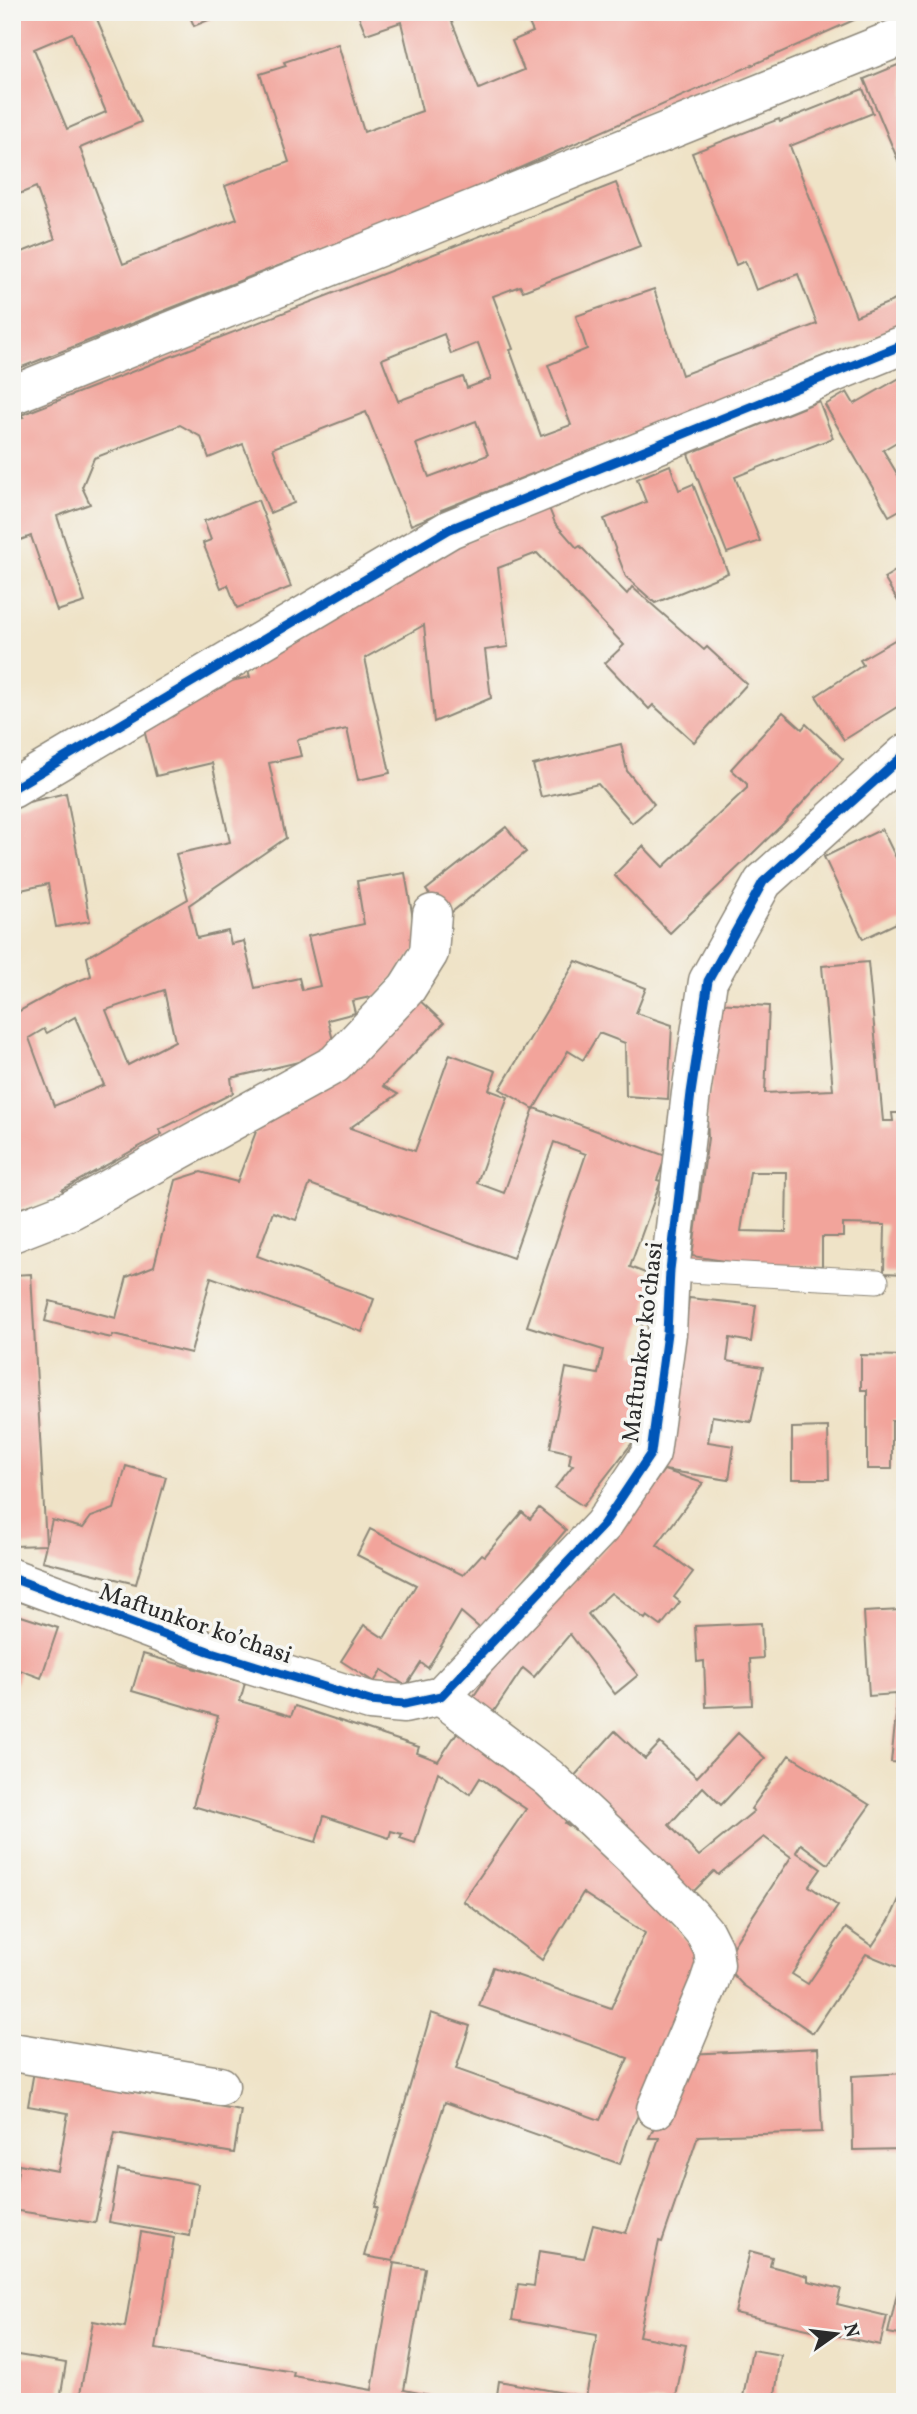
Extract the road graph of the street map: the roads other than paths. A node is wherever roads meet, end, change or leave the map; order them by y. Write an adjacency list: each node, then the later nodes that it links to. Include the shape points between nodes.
1 (905, 35): 3 (street)
2 (905, 344): 5 (street, via 450,529)
3 (12, 395)
4 (905, 754): 8 (street, Maftunkor ko’chasi, via 763,882 708,981)
5 (12, 789)
6 (432, 914): 7 (street, via 429,953 407,988 335,1064 71,1210)
7 (12, 1233)
8 (670, 1270): 9 (lane); 11 (street, Maftunkor ko’chasi, via 667,1333 651,1452 603,1525)
9 (877, 1281)
10 (12, 1578): 11 (street, Maftunkor ko’chasi, via 208,1651 370,1700 404,1704)
11 (441, 1696): 14 (street, via 549,1778 638,1861 705,1933 715,1965)
12 (12, 2052): 13 (street)
13 (220, 2086)
14 (656, 2109)

